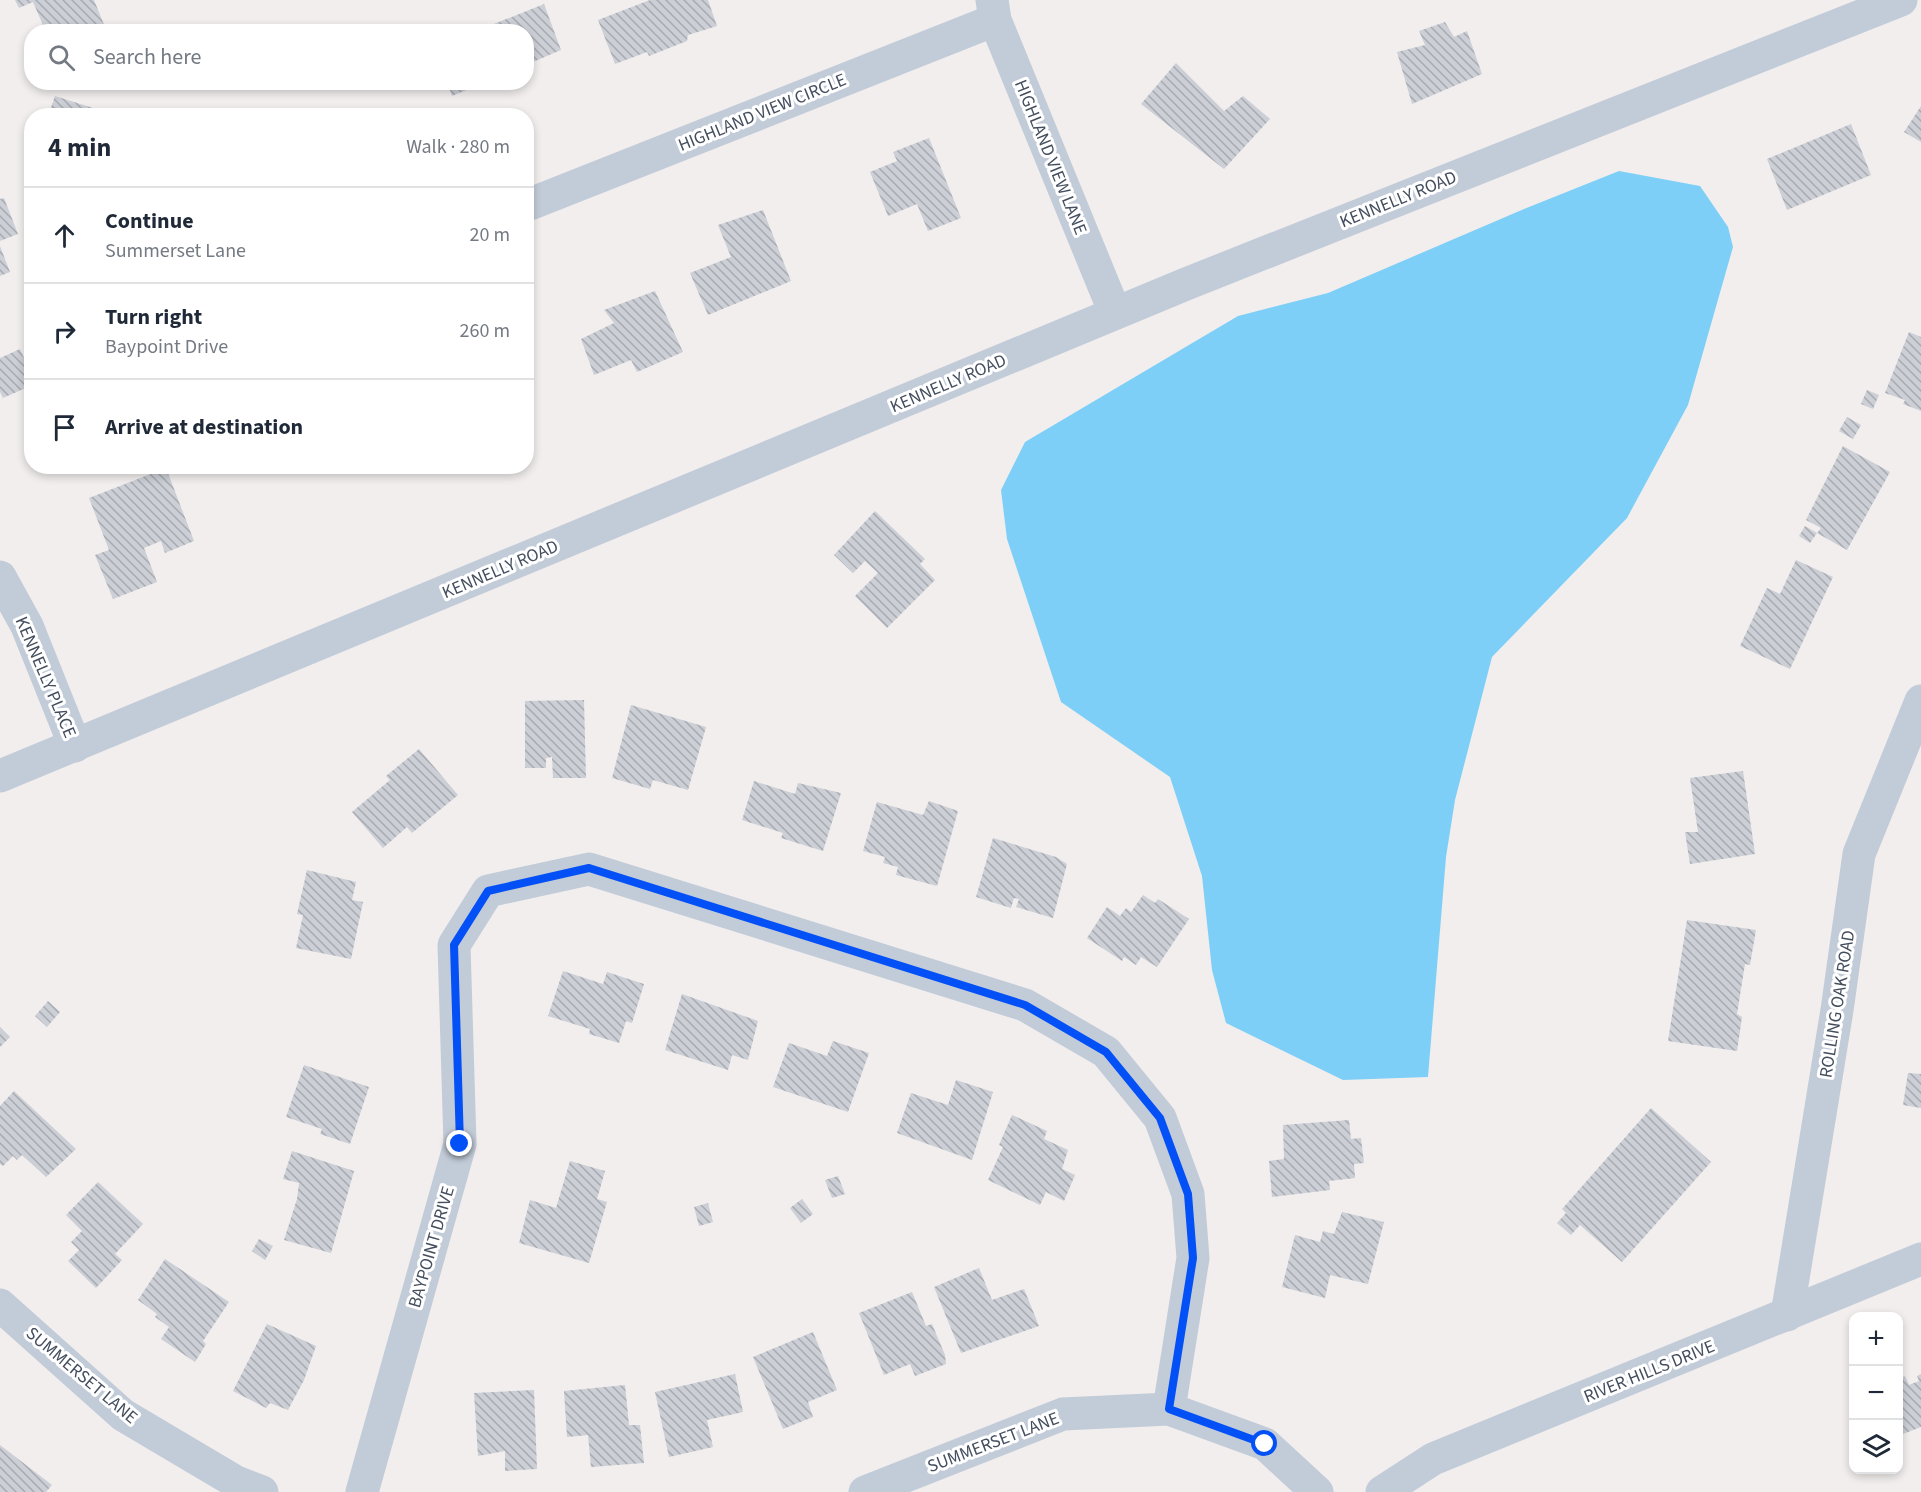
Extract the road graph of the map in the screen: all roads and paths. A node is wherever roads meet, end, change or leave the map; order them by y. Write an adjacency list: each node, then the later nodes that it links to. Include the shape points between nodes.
1 (1901, 0): 4 (street, KENNELLY ROAD)
2 (994, 10): 3 (street, HIGHLAND VIEW CIRCLE); 4 (street, HIGHLAND VIEW LANE)
3 (534, 202)
4 (1114, 314): 7 (street, KENNELLY ROAD)
5 (0, 577): 7 (street, KENNELLY PLACE, via 27,626)
6 (1921, 701): 11 (street, ROLLING OAK ROAD, via 1859,854)
7 (75, 746): 8 (street, KENNELLY ROAD)
8 (0, 776)
9 (1921, 1259): 11 (street, RIVER HILLS DRIVE)
10 (0, 1305): 13 (street, SUMMERSET LANE, via 123,1415 236,1482)
11 (1787, 1315): 17 (street, RIVER HILLS DRIVE, via 1433,1459)
12 (1169, 1409): 14 (street, BAYPOINT DRIVE, via 1193,1258 1188,1194 1160,1118 1106,1052 1025,1005 589,868 488,891 454,945 460,1144); 15 (street, SUMMERSET LANE, via 1063,1414); 16 (street, SUMMERSET LANE, via 1265,1444)
13 (262, 1492)
14 (362, 1492)
15 (865, 1492)
16 (1317, 1492)
17 (1382, 1492)

